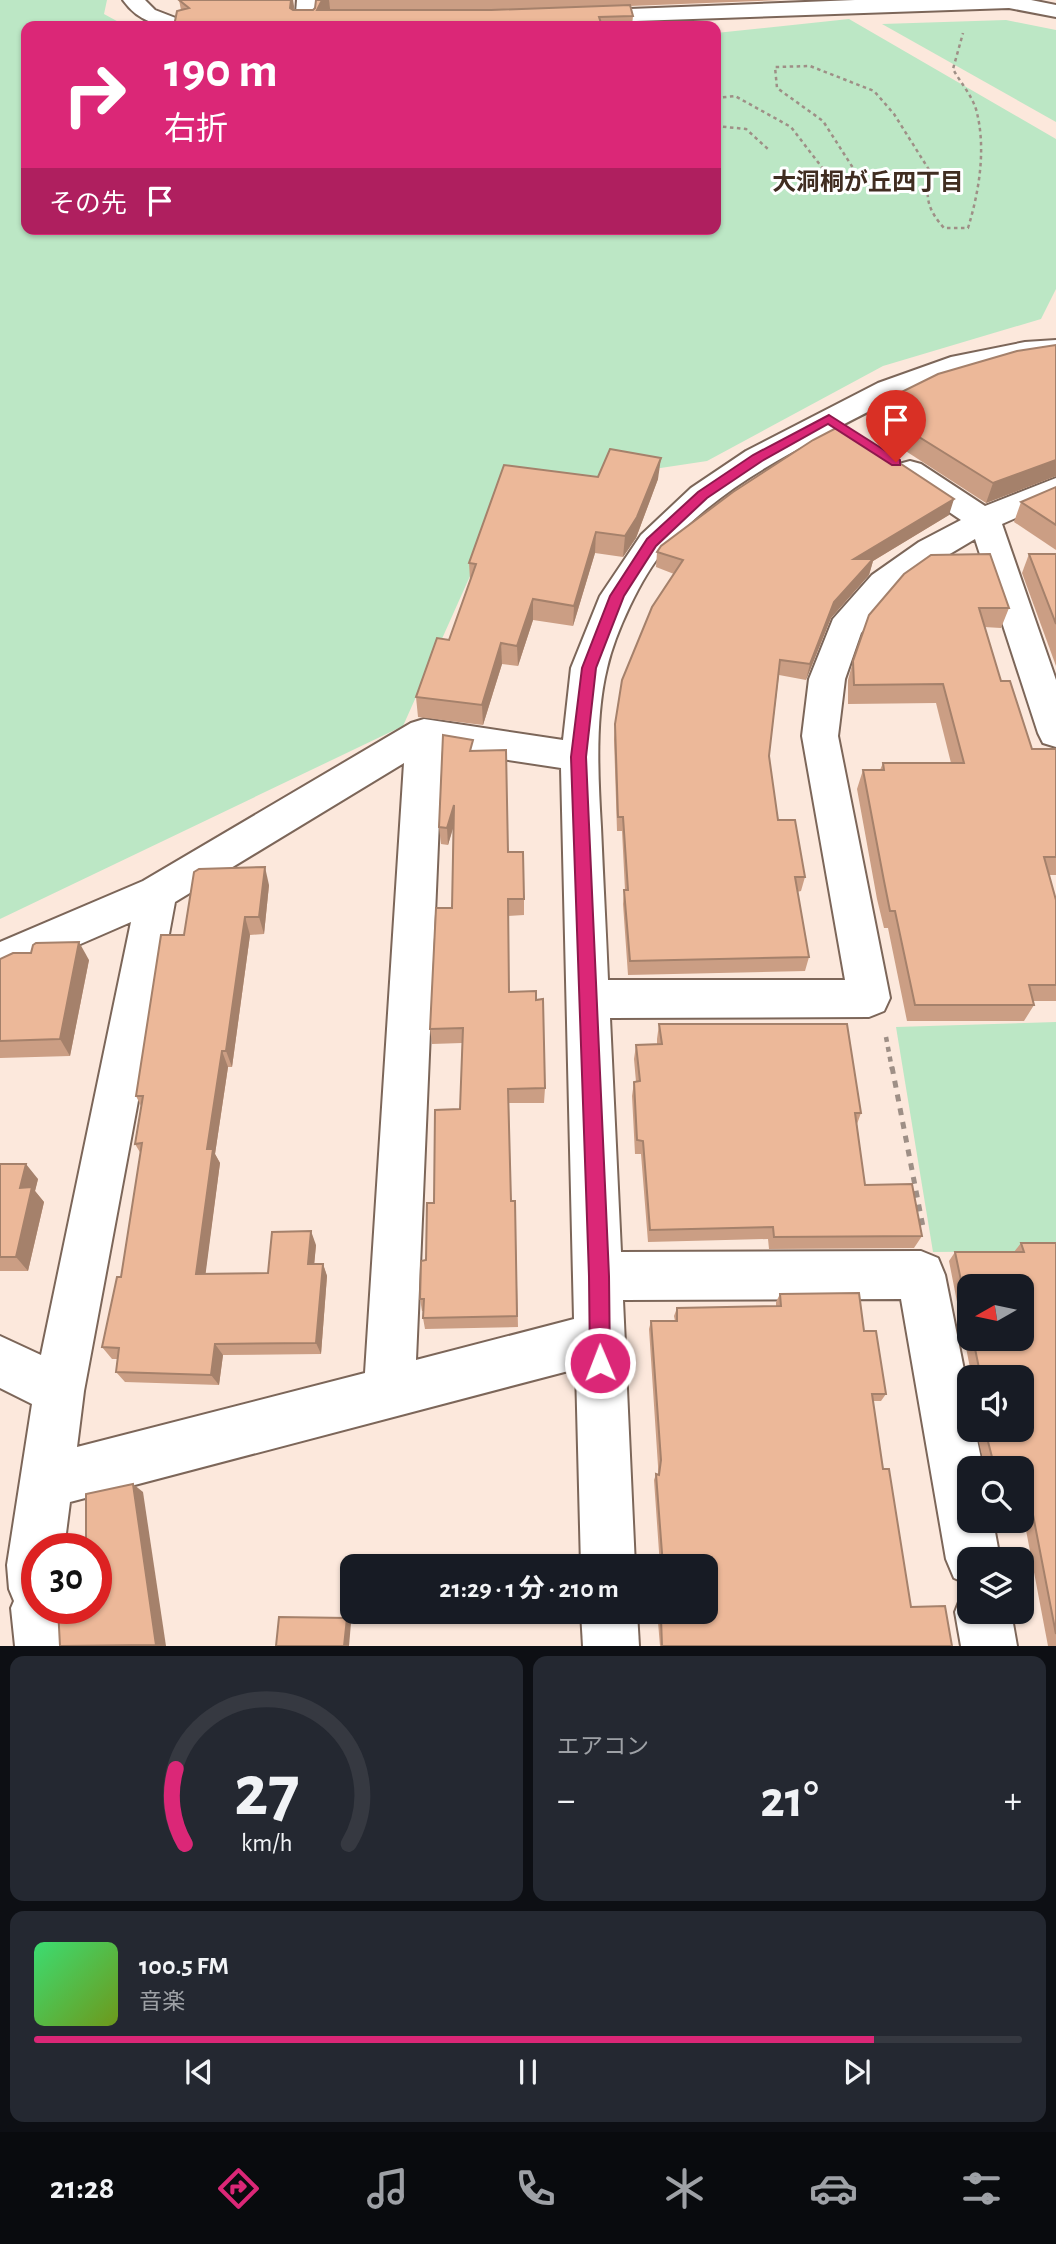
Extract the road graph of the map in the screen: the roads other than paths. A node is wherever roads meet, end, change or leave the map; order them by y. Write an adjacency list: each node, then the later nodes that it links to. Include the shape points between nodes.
1 (133, 0): 6 (street, via 148,14)
2 (307, 0): 7 (street)
3 (1009, 1): 4 (street); 5 (street)
4 (1056, 10)
5 (563, 17)
6 (166, 21)
7 (305, 21)
8 (1056, 348): 9 (street, via 951,366 888,389)
9 (829, 418): 11 (street); 14 (street, via 702,495 652,543 617,596 589,668)
10 (1056, 488): 11 (street)
11 (985, 521): 13 (street); 17 (street, via 931,550 884,583 845,628 827,679 820,736 869,998)
12 (424, 733): 14 (street); 15 (street); 22 (street)
13 (1056, 733)
14 (579, 757): 17 (street)
15 (157, 893): 16 (street); 21 (street)
16 (0, 961)
17 (589, 999): 18 (street)
18 (599, 1276): 19 (street); 25 (street, via 921,1275)
19 (599, 1338): 22 (street); 26 (street)
20 (0, 1361): 21 (street)
21 (59, 1391): 23 (street)
22 (389, 1392): 23 (street)
23 (44, 1482): 24 (street)
24 (38, 1533)
25 (971, 1547)
26 (608, 1554)
27 (41, 1624): 30 (street)
28 (610, 1624): 31 (street)
29 (985, 1624): 32 (street)
30 (43, 1646)
31 (611, 1646)
32 (989, 1646)

